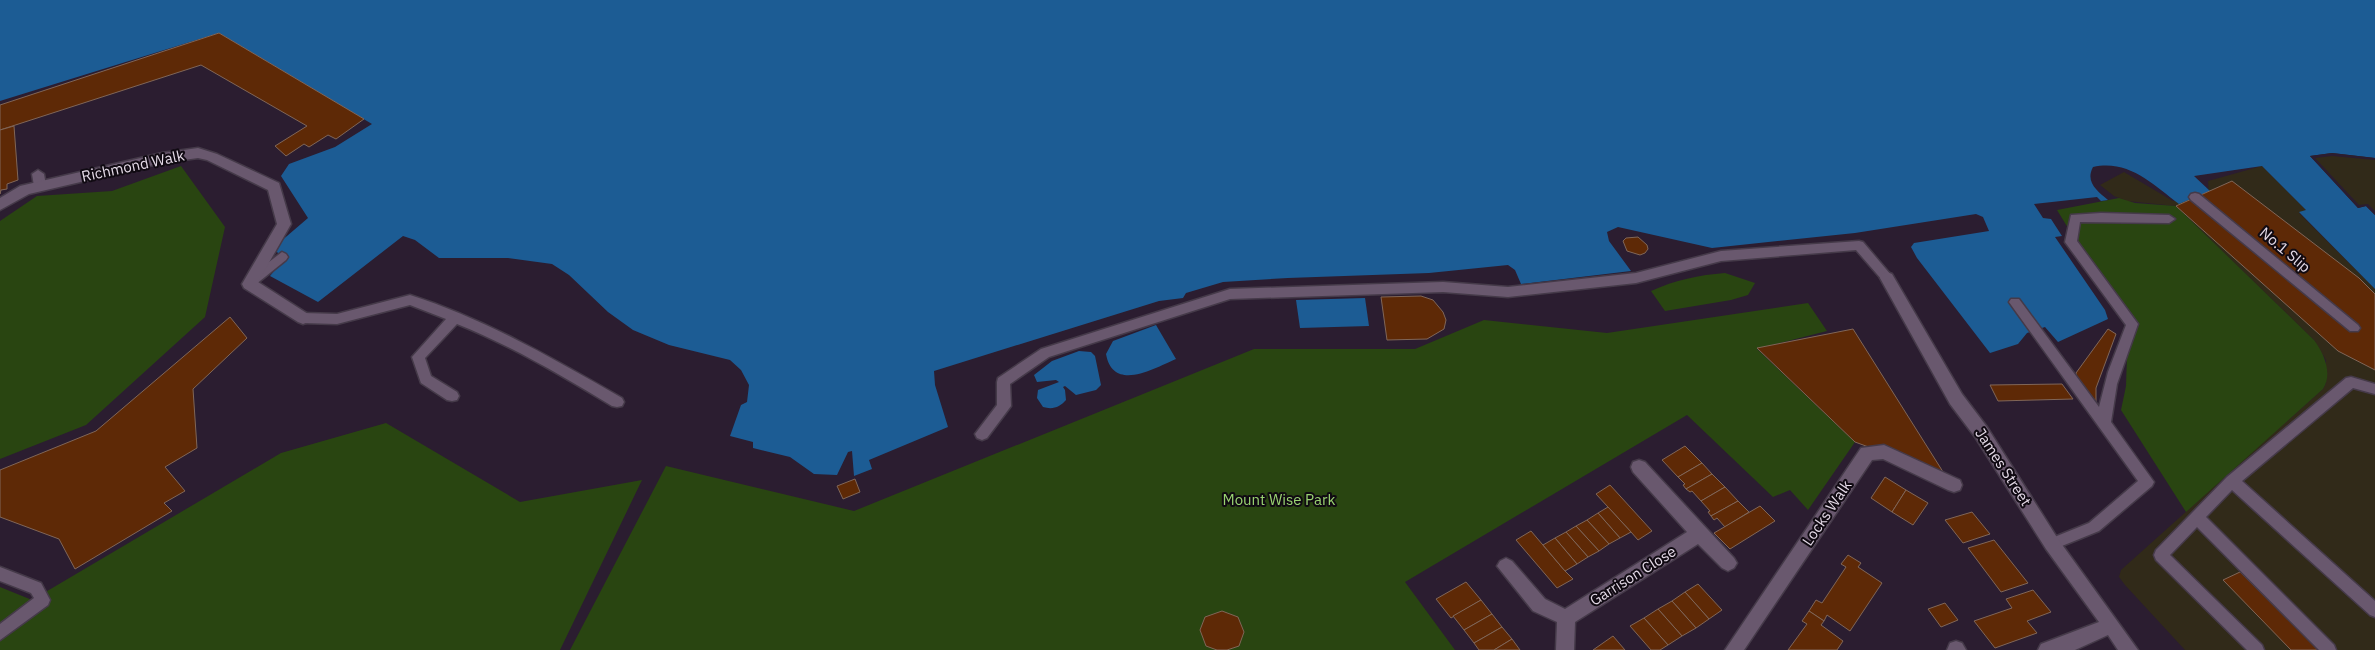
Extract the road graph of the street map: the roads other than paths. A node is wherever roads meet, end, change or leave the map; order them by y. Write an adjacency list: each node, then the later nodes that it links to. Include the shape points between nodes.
1 (2195, 196): 10 (lane, No.1 Slip)
2 (0, 205): 6 (street, Richmond Walk, via 39,180 198,153 212,156 274,187 284,224)
3 (2169, 219): 14 (lane, via 2075,218 2071,242 2132,324 2115,367)
4 (282, 257): 6 (lane)
5 (1887, 278): 15 (lane, via 1859,246 1721,256 1636,278 1508,292 1443,287 1230,294 1045,353 1002,382 1004,406); 21 (street, James Street, via 1956,399 1981,432)
6 (249, 284): 8 (street)
7 (2016, 302): 14 (lane)
8 (303, 318): 9 (lane, via 337,319 410,300)
9 (455, 318): 12 (lane, via 418,357 426,379); 13 (lane, via 540,357)
10 (2354, 328)
11 (2375, 389): 17 (lane, via 2351,382)
12 (452, 396)
13 (617, 402)
14 (2104, 422): 21 (lane, via 2147,482 2094,528)
15 (982, 434)
16 (1639, 467): 20 (street)
17 (2232, 481): 19 (lane); 25 (lane)
18 (1954, 485): 30 (street, Locks Walk, via 1884,452 1867,453)
19 (2197, 517): 33 (lane, via 2161,555); 34 (lane)
20 (1699, 534): 22 (street); 26 (street, Garrison Close)
21 (2052, 544): 27 (street, James Street)
22 (1728, 563)
23 (1506, 566): 26 (street, via 1539,605)
24 (0, 574): 28 (lane, via 36,588 43,600)
25 (2375, 610)
26 (1566, 618): 29 (street)
27 (2110, 626): 31 (street); 32 (street, James Street)
28 (0, 633)
29 (1565, 650)
30 (1734, 650)
31 (2047, 650)
32 (2129, 650)
33 (2257, 650)
34 (2329, 650)

